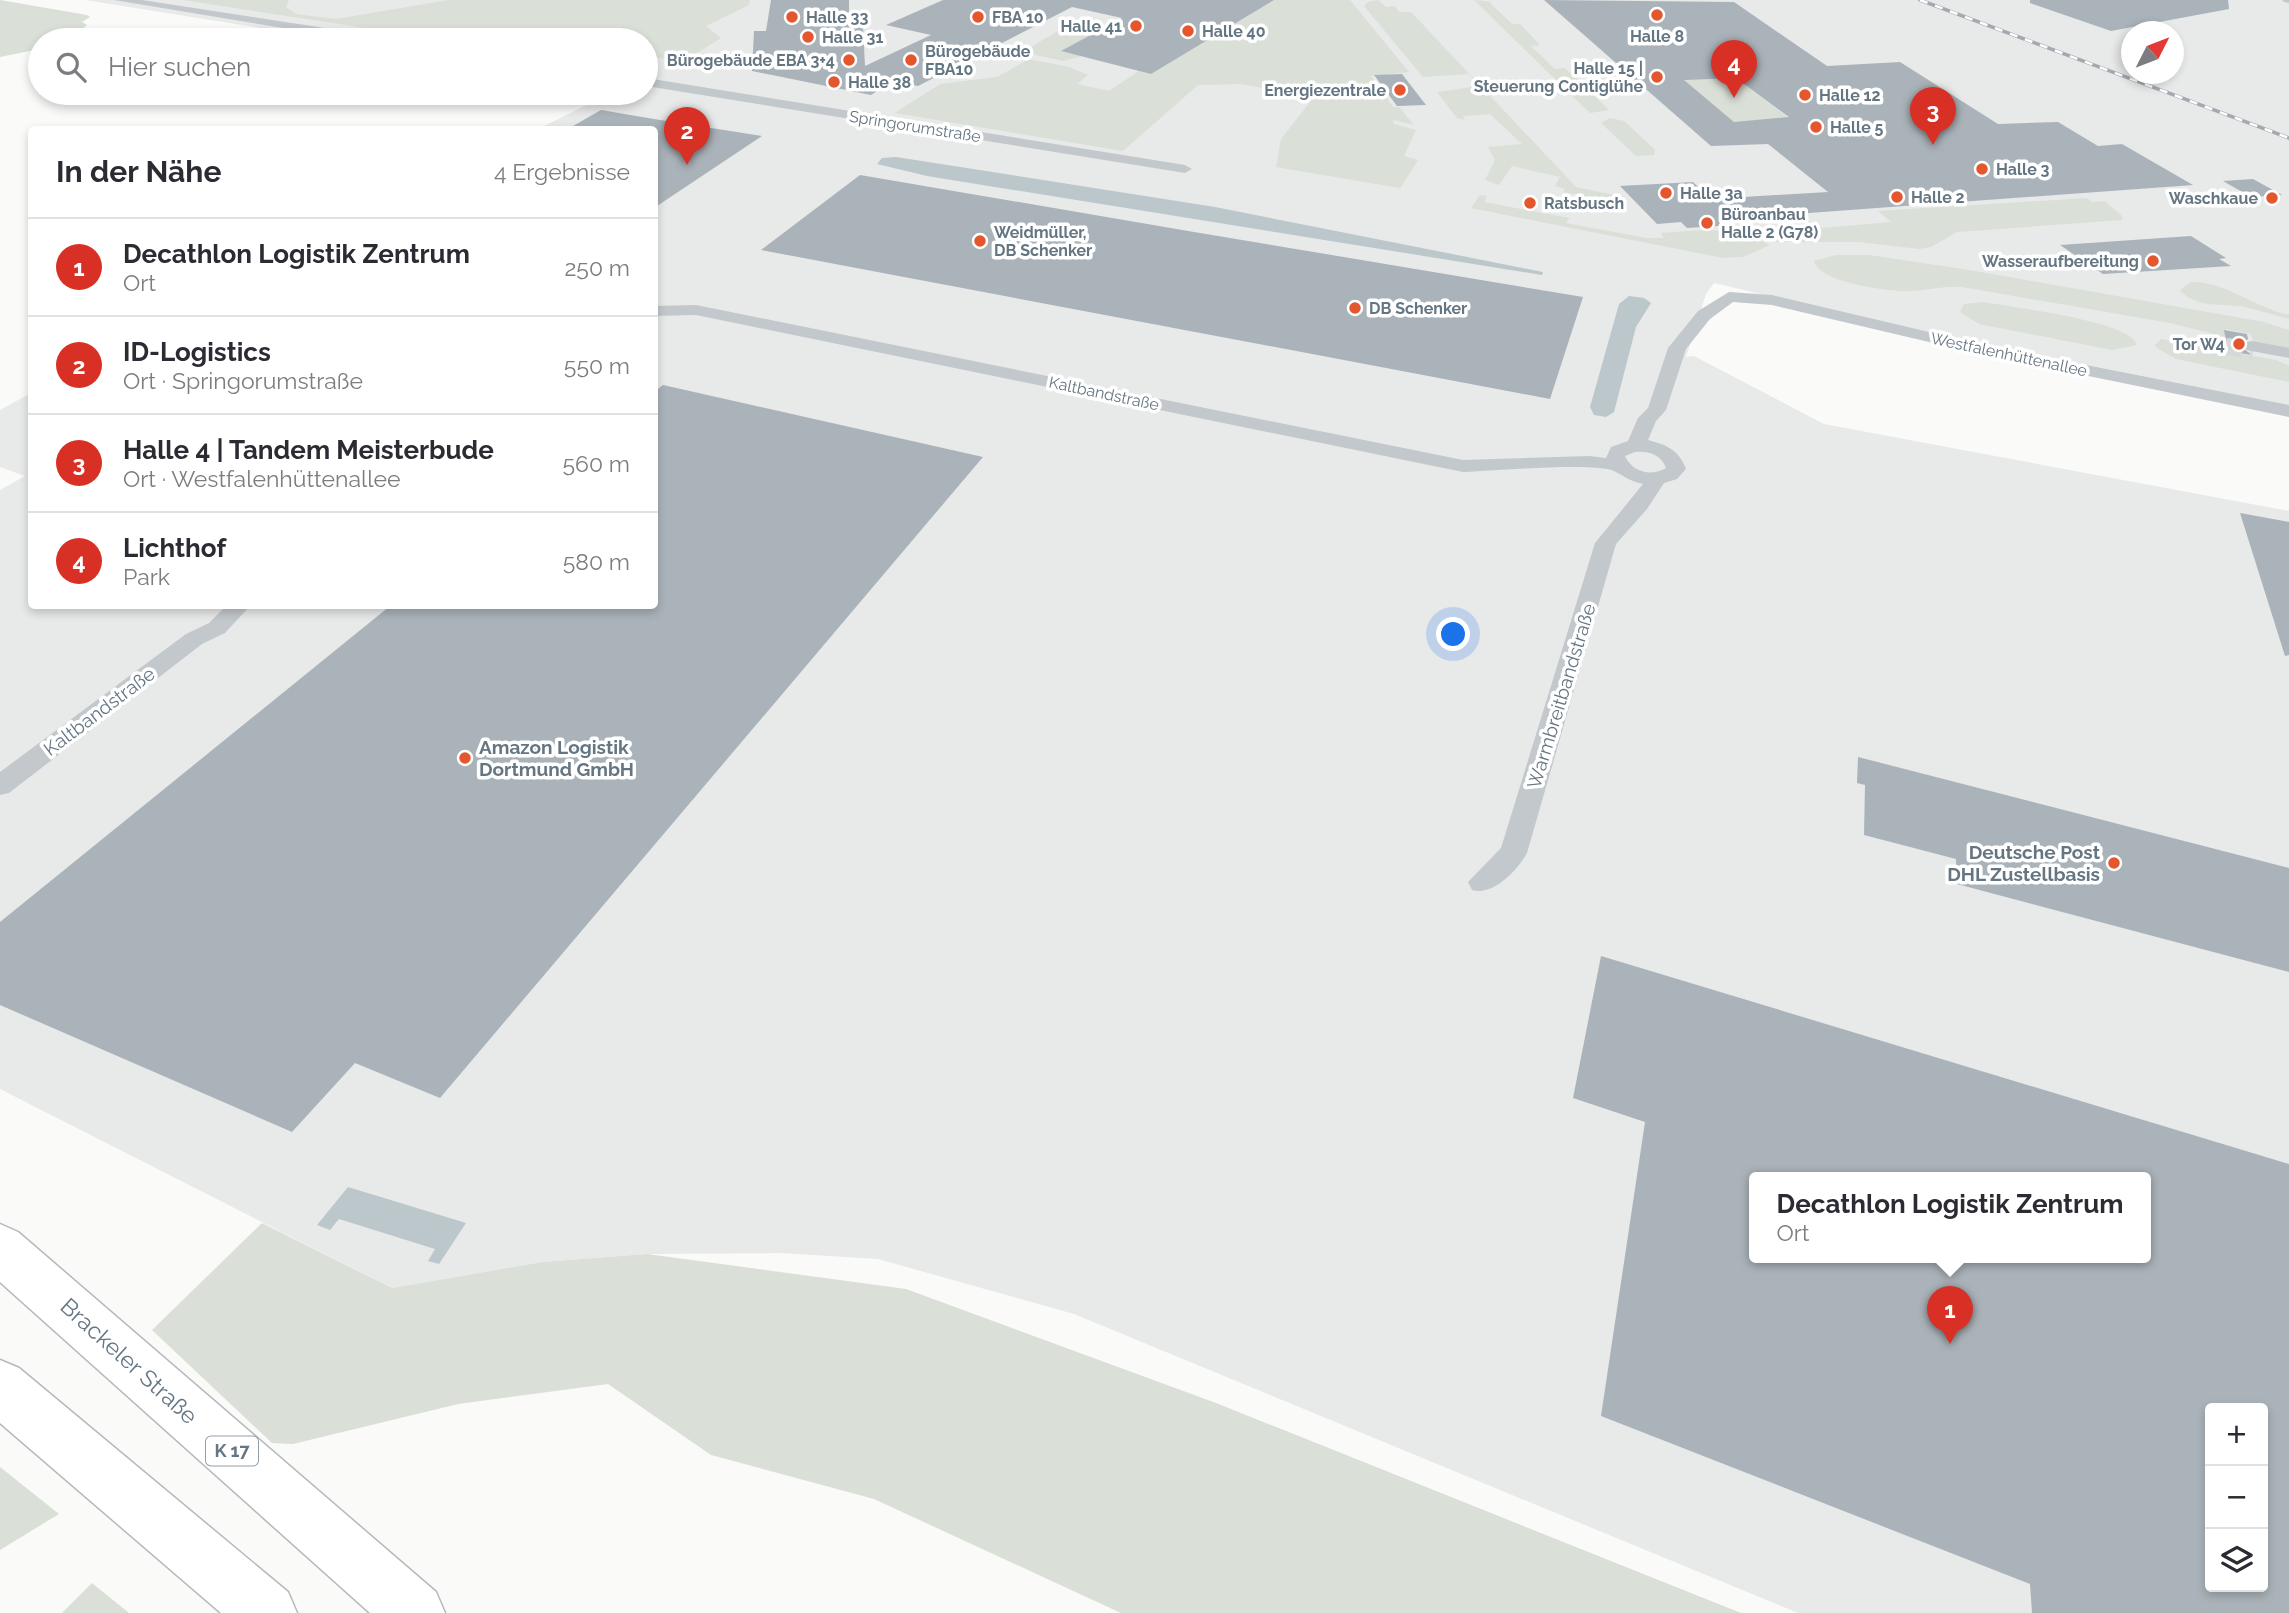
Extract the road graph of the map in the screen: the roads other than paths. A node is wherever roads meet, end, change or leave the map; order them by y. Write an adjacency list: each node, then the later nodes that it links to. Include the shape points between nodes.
1 (120, 0): 2 (street)
2 (300, 28)
3 (658, 84): 4 (street, Springorumstraße)
4 (1185, 169)
5 (658, 311): 11 (street, Kaltbandstraße, via 680,307 707,312 1463,466)
6 (2253, 348): 7 (street)
7 (2289, 356)
8 (1657, 410): 9 (street, Westfalenhüttenallee, via 1677,348 1704,315 1729,297 1772,300 1980,349); 10 (street); 11 (street)
9 (2289, 411)
10 (1660, 450): 11 (street); 12 (street, Warmbreitbandstraße, via 1672,458 1676,469)
11 (1627, 459): 12 (street); 13 (street)
12 (1656, 478): 13 (street, Warmbreitbandstraße)
13 (1636, 507): 18 (street, Warmbreitbandstraße, via 1606,543 1513,853)
14 (215, 609): 16 (street, Kaltbandstraße)
15 (236, 609): 16 (street, Kaltbandstraße, via 218,628)
16 (198, 636): 17 (street, Kaltbandstraße)
17 (0, 786)
18 (1482, 882)
19 (0, 1249): 22 (highway, Brackeler Straße / K 17)
20 (0, 1387): 21 (highway)
21 (267, 1613)
22 (415, 1613)

